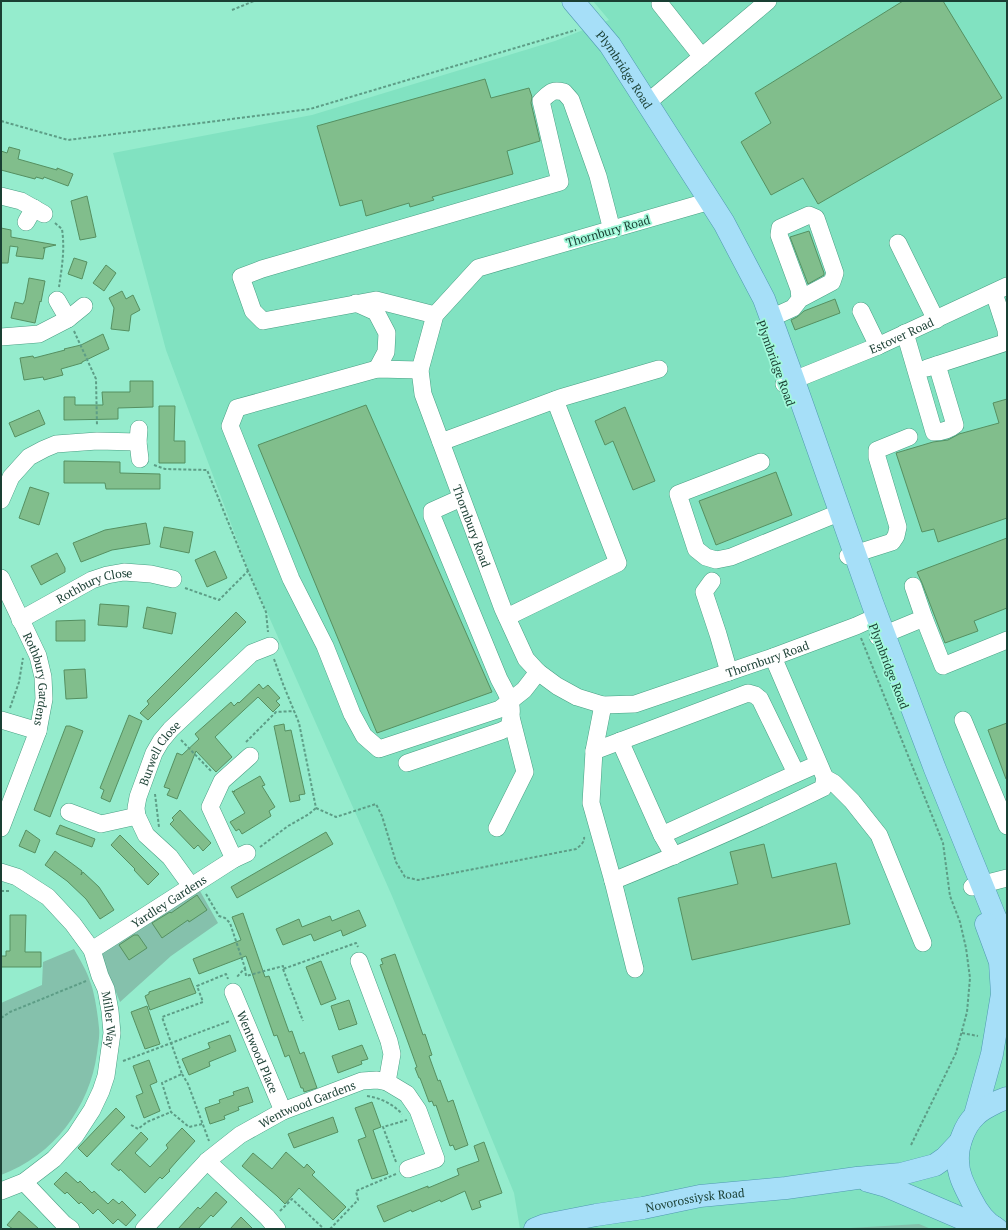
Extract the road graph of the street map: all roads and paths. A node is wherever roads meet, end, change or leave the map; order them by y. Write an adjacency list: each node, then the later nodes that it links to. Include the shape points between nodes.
1 (254, 1): 5 (path)
2 (573, 1): 6 (main road, Plymbridge Road)
3 (768, 1): 7 (street)
4 (660, 4): 7 (street)
5 (232, 10)
6 (593, 25): 8 (main road, Plymbridge Road, via 610,45); 9 (path, via 310,109 68,140)
7 (702, 57): 8 (street)
8 (647, 103): 11 (main road, Plymbridge Road)
9 (1, 121)
10 (1, 196): 12 (street, via 21,201)
11 (710, 201): 13 (main road, Plymbridge Road); 15 (street, Thornbury Road)
12 (35, 214)
13 (724, 224): 24 (main road, Plymbridge Road, via 764,299); 36 (main road, Plymbridge Road)
14 (62, 229): 18 (path, via 63,260)
15 (612, 230): 20 (street, via 598,176 570,100 564,92 551,91 540,101 560,182 241,277 253,311 263,321); 23 (street, Thornbury Road, via 478,268)
16 (898, 243): 26 (street)
17 (1000, 290): 26 (street, Estover Road); 29 (street)
18 (57, 300): 25 (street)
19 (800, 300): 19 (street, via 799,289 779,235 780,228 810,215 816,218 835,273 832,282); 24 (street, via 793,308)
20 (356, 303): 23 (street, via 376,300); 32 (street, via 376,312 387,333 386,352)
21 (84, 306): 25 (street)
22 (862, 311): 30 (street)
23 (435, 315): 34 (street, Thornbury Road)
24 (771, 318): 36 (main road, Plymbridge Road)
25 (68, 319): 28 (street, via 39,334); 39 (path, via 96,379)
26 (936, 320): 27 (street, Estover Road)
27 (905, 333): 30 (street, Estover Road); 35 (street)
28 (1, 337)
29 (1007, 342): 31 (street)
30 (878, 346): 36 (street, Estover Road)
31 (937, 365): 35 (street); 35 (street, via 955,425 949,430 934,432)
32 (377, 369): 34 (street); 64 (street, via 237,408 230,426 288,572 325,646 352,714 364,736 379,750 500,709)
33 (659, 369): 37 (street)
34 (420, 370): 40 (street, Thornbury Road, via 423,394)
35 (917, 371)
36 (789, 382): 46 (main road, Plymbridge Road)
37 (555, 400): 40 (street); 53 (street, via 618,563)
38 (909, 437): 47 (street, via 877,450 898,527 896,536 892,542)
39 (97, 441): 41 (street, via 139,435); 43 (street, via 56,444 29,457)
40 (440, 442): 44 (street, Thornbury Road)
41 (140, 459): 48 (path, via 164,469 207,470)
42 (761, 462): 46 (street, via 678,494 696,549 706,557 716,560 731,557)
43 (6, 476): 45 (street)
44 (462, 498): 53 (street, Thornbury Road); 64 (street, via 432,511 432,516)
45 (1, 500)
46 (836, 514): 47 (main road, Plymbridge Road)
47 (852, 555): 56 (main road, Plymbridge Road)
48 (248, 571)
49 (1, 579): 55 (street, Rothbury Gardens)
50 (173, 579): 55 (street, Rothbury Close, via 124,572 107,575 92,580)
51 (712, 581): 62 (street, via 704,592)
52 (913, 586): 54 (street)
53 (508, 617): 61 (street, Thornbury Road, via 526,659)
54 (924, 618): 56 (street, Thornbury Road); 57 (street, via 942,666)
55 (20, 620): 69 (street, Rothbury Gardens, via 38,656 43,677 44,699)
56 (874, 626): 60 (street, Thornbury Road); 92 (main road, Plymbridge Road); 117 (path, via 943,843 950,896 960,922 970,978 967,1012 956,1053)
57 (1007, 640)
58 (270, 646): 68 (street, Burwell Close, via 252,653)
59 (23, 652): 66 (path, via 19,682)
60 (773, 657): 62 (street, Thornbury Road); 74 (street)
61 (538, 672): 63 (street, Thornbury Road, via 556,686 577,697); 64 (street)
62 (729, 672): 63 (street, Thornbury Road, via 635,704)
63 (603, 705): 71 (street)
64 (511, 709): 73 (street, via 509,726 502,731); 83 (street, via 525,772)
65 (294, 711): 72 (path, via 276,712 239,748)
66 (3, 720): 69 (street)
67 (963, 720): 81 (street)
68 (171, 729): 76 (path); 80 (street, Burwell Close, via 154,753 138,797)
69 (38, 731): 82 (street, Rothbury Gardens)
70 (620, 741): 71 (street); 75 (street, via 748,693 760,699); 84 (street)
71 (594, 751): 90 (street, via 591,803)
72 (250, 756): 76 (street)
73 (407, 763)
74 (822, 771): 75 (street); 87 (street, via 823,788); 94 (street, via 852,801 879,835)
75 (796, 773): 84 (street)
76 (222, 782): 86 (street, via 210,807)
77 (155, 793): 85 (path, via 160,833)
78 (316, 808): 86 (path, via 250,854)
79 (69, 812): 80 (street, via 101,824)
80 (137, 816): 85 (street, Burwell Close, via 146,835)
81 (1007, 826)
82 (1, 828)
83 (497, 828)
84 (662, 835): 87 (street)
85 (154, 842): 91 (street, Burwell Close)
86 (241, 856): 91 (street, Yardley Gardens)
87 (674, 856): 90 (street)
88 (1, 872): 95 (street, Miller Way, via 17,877 48,897)
89 (1007, 878): 92 (street)
90 (614, 881): 99 (street)
91 (195, 884): 95 (street, Yardley Gardens); 97 (path, via 219,916 230,923)
92 (977, 886): 93 (main road, Plymbridge Road); 113 (main road, Plymbridge Road, via 1000,962 1002,994 992,1054)
93 (1007, 941)
94 (924, 943)
95 (92, 950): 100 (street, Miller Way)
96 (359, 961): 98 (path, via 361,955 356,943); 108 (street, via 389,1041 392,1054)
97 (245, 968): 98 (path, via 246,976 283,966); 101 (path, via 230,984)
98 (283, 969): 104 (path)
99 (635, 969)
100 (100, 976): 103 (path, via 10,1012); 106 (street, Miller Way, via 106,990 111,1018 112,1033)
101 (232, 989): 102 (street, Wentwood Place); 105 (path, via 226,974 197,986 203,1002 162,1017)
102 (243, 1016): 105 (path); 111 (street, Wentwood Place)
103 (1, 1018)
104 (303, 1021)
105 (171, 1042): 106 (path); 107 (path)
106 (107, 1066): 121 (street, Miller Way, via 101,1091 75,1136 54,1159)
107 (182, 1074): 112 (path, via 162,1083); 114 (path)
108 (387, 1082): 109 (street, Wentwood Gardens, via 362,1081); 119 (street, Wentwood Gardens, via 406,1094 418,1110 436,1159)
109 (350, 1085): 111 (street, Wentwood Gardens); 119 (path, via 354,1094 385,1101 408,1119 383,1128)
110 (1007, 1098): 113 (main road)
111 (283, 1111): 118 (street, Wentwood Gardens, via 240,1135)
112 (171, 1112): 114 (path, via 189,1127); 115 (path, via 147,1122 138,1129)
113 (975, 1115): 116 (main road)
114 (202, 1124): 118 (path)
115 (131, 1125)
116 (960, 1142): 120 (main road, Novorossiysk Road, via 935,1165 901,1174); 125 (main road, via 958,1161 962,1183 982,1217)
117 (911, 1145)
118 (211, 1158): 126 (street, Wentwood Gardens); 127 (street)
119 (404, 1170): 129 (path, via 356,1191 358,1200)
120 (857, 1178): 125 (main road, Novorossiysk Road, via 886,1186 970,1222); 130 (main road, Novorossiysk Road, via 700,1196)
121 (24, 1182): 122 (street, Miller Way); 124 (street)
122 (1, 1191)
123 (292, 1199): 128 (path)
124 (61, 1226)
125 (995, 1228)
126 (144, 1229)
127 (277, 1229)
128 (324, 1229)
129 (330, 1229)
130 (535, 1229)

